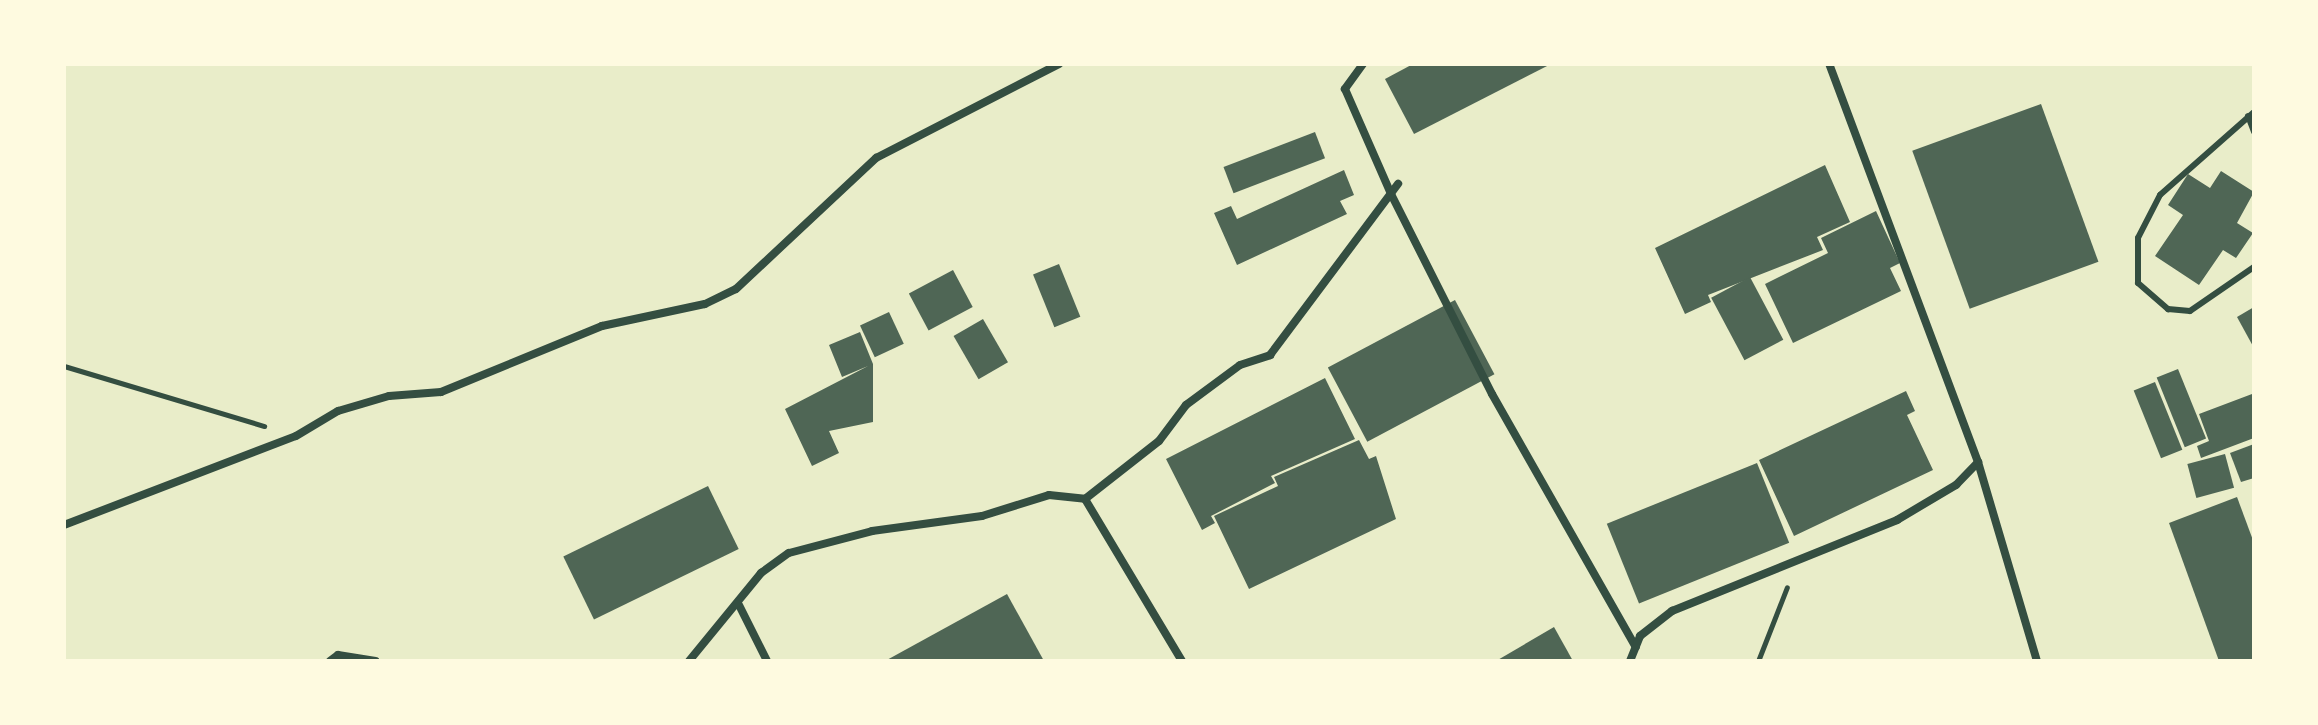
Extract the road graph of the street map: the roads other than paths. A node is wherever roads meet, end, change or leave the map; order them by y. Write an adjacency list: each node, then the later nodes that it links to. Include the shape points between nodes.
1 (1059, 64): 11 (street, via 876,158 726,294 558,341 441,392 389,396 338,411 296,436)
2 (1363, 64): 7 (street, via 1345,89)
3 (1829, 64): 9 (street)
4 (2251, 114): 5 (lane); 8 (lane, via 2160,195 2138,238 2138,283 2168,309 2190,311)
5 (2254, 132)
6 (1398, 184): 7 (street)
7 (1391, 194): 10 (street, via 1270,355 1240,365 1195,398 1159,441); 13 (street, via 1492,394)
8 (2254, 267)
9 (1978, 462): 13 (street, via 1956,485 1897,520 1672,611); 20 (street)
10 (1085, 499): 12 (street, via 1049,495 982,516 872,531 789,553 761,573); 18 (street)
11 (64, 525)
12 (739, 605): 16 (street); 17 (street)
13 (1636, 647): 19 (street)
14 (330, 661): 15 (street, via 338,655)
15 (376, 661)
16 (689, 661)
17 (767, 661)
18 (1182, 661)
19 (1630, 661)
20 (2037, 661)

